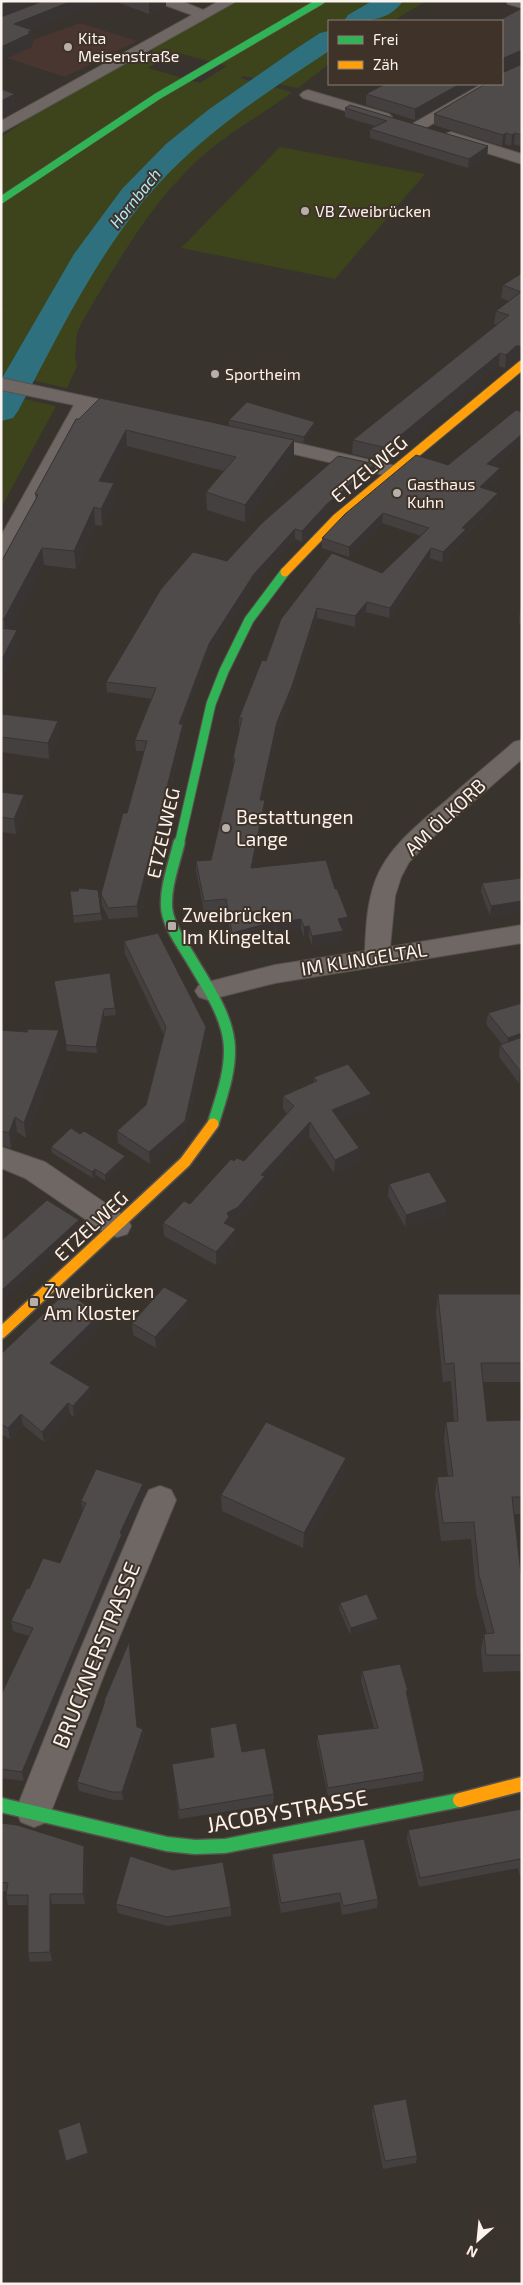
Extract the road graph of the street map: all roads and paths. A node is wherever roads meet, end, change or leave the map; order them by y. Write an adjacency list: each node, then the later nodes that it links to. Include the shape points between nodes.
1 (167, 1): 6 (street)
2 (230, 1): 6 (street)
3 (321, 1): 12 (main road, via 185,78 82,143)
4 (513, 1): 5 (street)
5 (522, 4)
6 (204, 15): 10 (street)
7 (490, 85): 9 (street)
8 (308, 95): 9 (street)
9 (418, 127): 11 (street)
10 (1, 128)
11 (520, 157)
12 (1, 200)
13 (522, 365): 18 (main road, ETZELWEG)
14 (1, 384): 15 (street)
15 (85, 402): 16 (street); 19 (street)
16 (149, 416)
17 (241, 437): 18 (street)
18 (393, 471): 23 (main road, ETZELWEG, via 336,519 270,590 240,638 211,704 167,896 172,926)
19 (1, 556)
20 (522, 747): 22 (street, AM ÖLKORB, via 427,830 396,864 388,879 383,901)
21 (522, 934): 22 (street, IM KLINGELTAL)
22 (377, 957): 23 (street, IM KLINGELTAL, via 275,974)
23 (208, 991): 25 (main road, ETZELWEG, via 224,1021 229,1041 225,1087 211,1129 185,1162)
24 (1, 1157): 25 (street, via 34,1170)
25 (117, 1226): 26 (main road, ETZELWEG)
26 (1, 1333)
27 (160, 1500): 30 (street, BRUCKNERSTRASSE)
28 (522, 1784): 30 (main road, JACOBYSTRASSE, via 468,1798 225,1846 193,1847 160,1842)
29 (1, 1805): 30 (main road, JACOBYSTRASSE)
30 (34, 1810)

